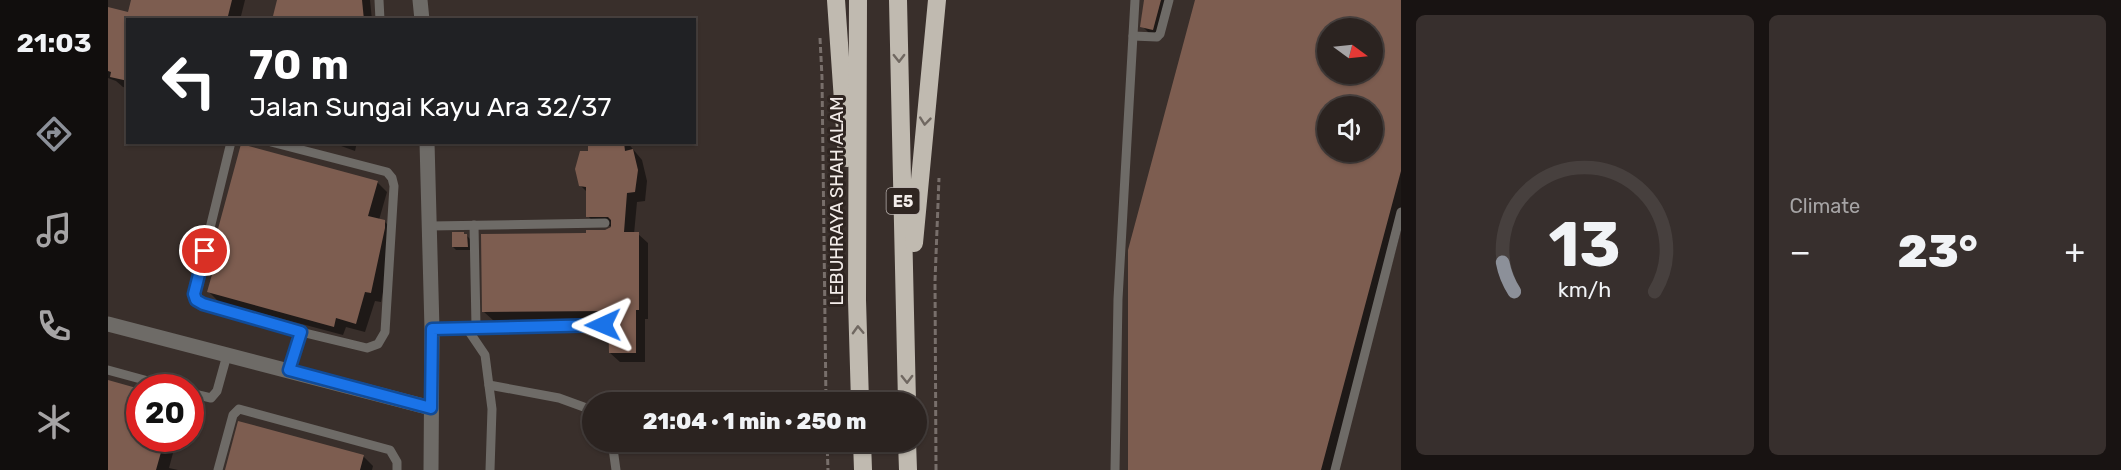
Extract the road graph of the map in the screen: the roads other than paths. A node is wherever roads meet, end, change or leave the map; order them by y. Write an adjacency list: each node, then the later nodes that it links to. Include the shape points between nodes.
1 (379, 0): 9 (lane)
2 (420, 0): 10 (street)
3 (836, 0): 19 (highway)
4 (858, 0): 19 (highway, LEBUHRAYA SHAH ALAM)
5 (898, 0): 25 (highway, E5, one-way to 25)
6 (938, 0): 25 (highway, one-way to 25)
7 (1135, 0): 11 (lane)
8 (1169, 0): 11 (lane, via 1160,34)
9 (380, 18)
10 (422, 18)
11 (1133, 36): 46 (lane, via 1118,299)
12 (231, 144): 24 (lane, via 194,294 196,300)
13 (279, 144): 24 (lane, via 387,172 394,186 386,332 378,344 367,348)
14 (427, 144): 18 (street)
15 (1401, 212): 47 (lane)
16 (604, 223): 17 (lane)
17 (474, 225): 18 (lane); 22 (lane)
18 (430, 226): 23 (street)
19 (857, 300): 31 (highway, LEBUHRAYA SHAH ALAM, one-way to 19)
20 (108, 324): 26 (street)
21 (603, 325): 22 (lane)
22 (471, 327): 23 (lane); 30 (lane, via 485,355)
23 (432, 329): 35 (street)
24 (301, 332): 28 (lane)
25 (906, 346): 32 (highway, E5, one-way to 32)
26 (227, 355): 28 (street); 33 (lane, via 217,391 211,398)
27 (108, 370): 29 (lane)
28 (289, 370): 35 (street)
29 (126, 375)
30 (489, 385): 34 (lane, via 559,398); 42 (lane)
31 (860, 392)
32 (907, 392)
33 (204, 396)
34 (582, 406)
35 (431, 408): 41 (street)
36 (614, 452): 43 (lane)
37 (862, 452): 44 (highway)
38 (908, 452): 45 (highway)
39 (218, 470): 40 (lane, via 233,415 239,409 390,450)
40 (397, 470)
41 (432, 470)
42 (490, 470)
43 (616, 470)
44 (863, 470)
45 (908, 470)
46 (1115, 470)
47 (1335, 470)

